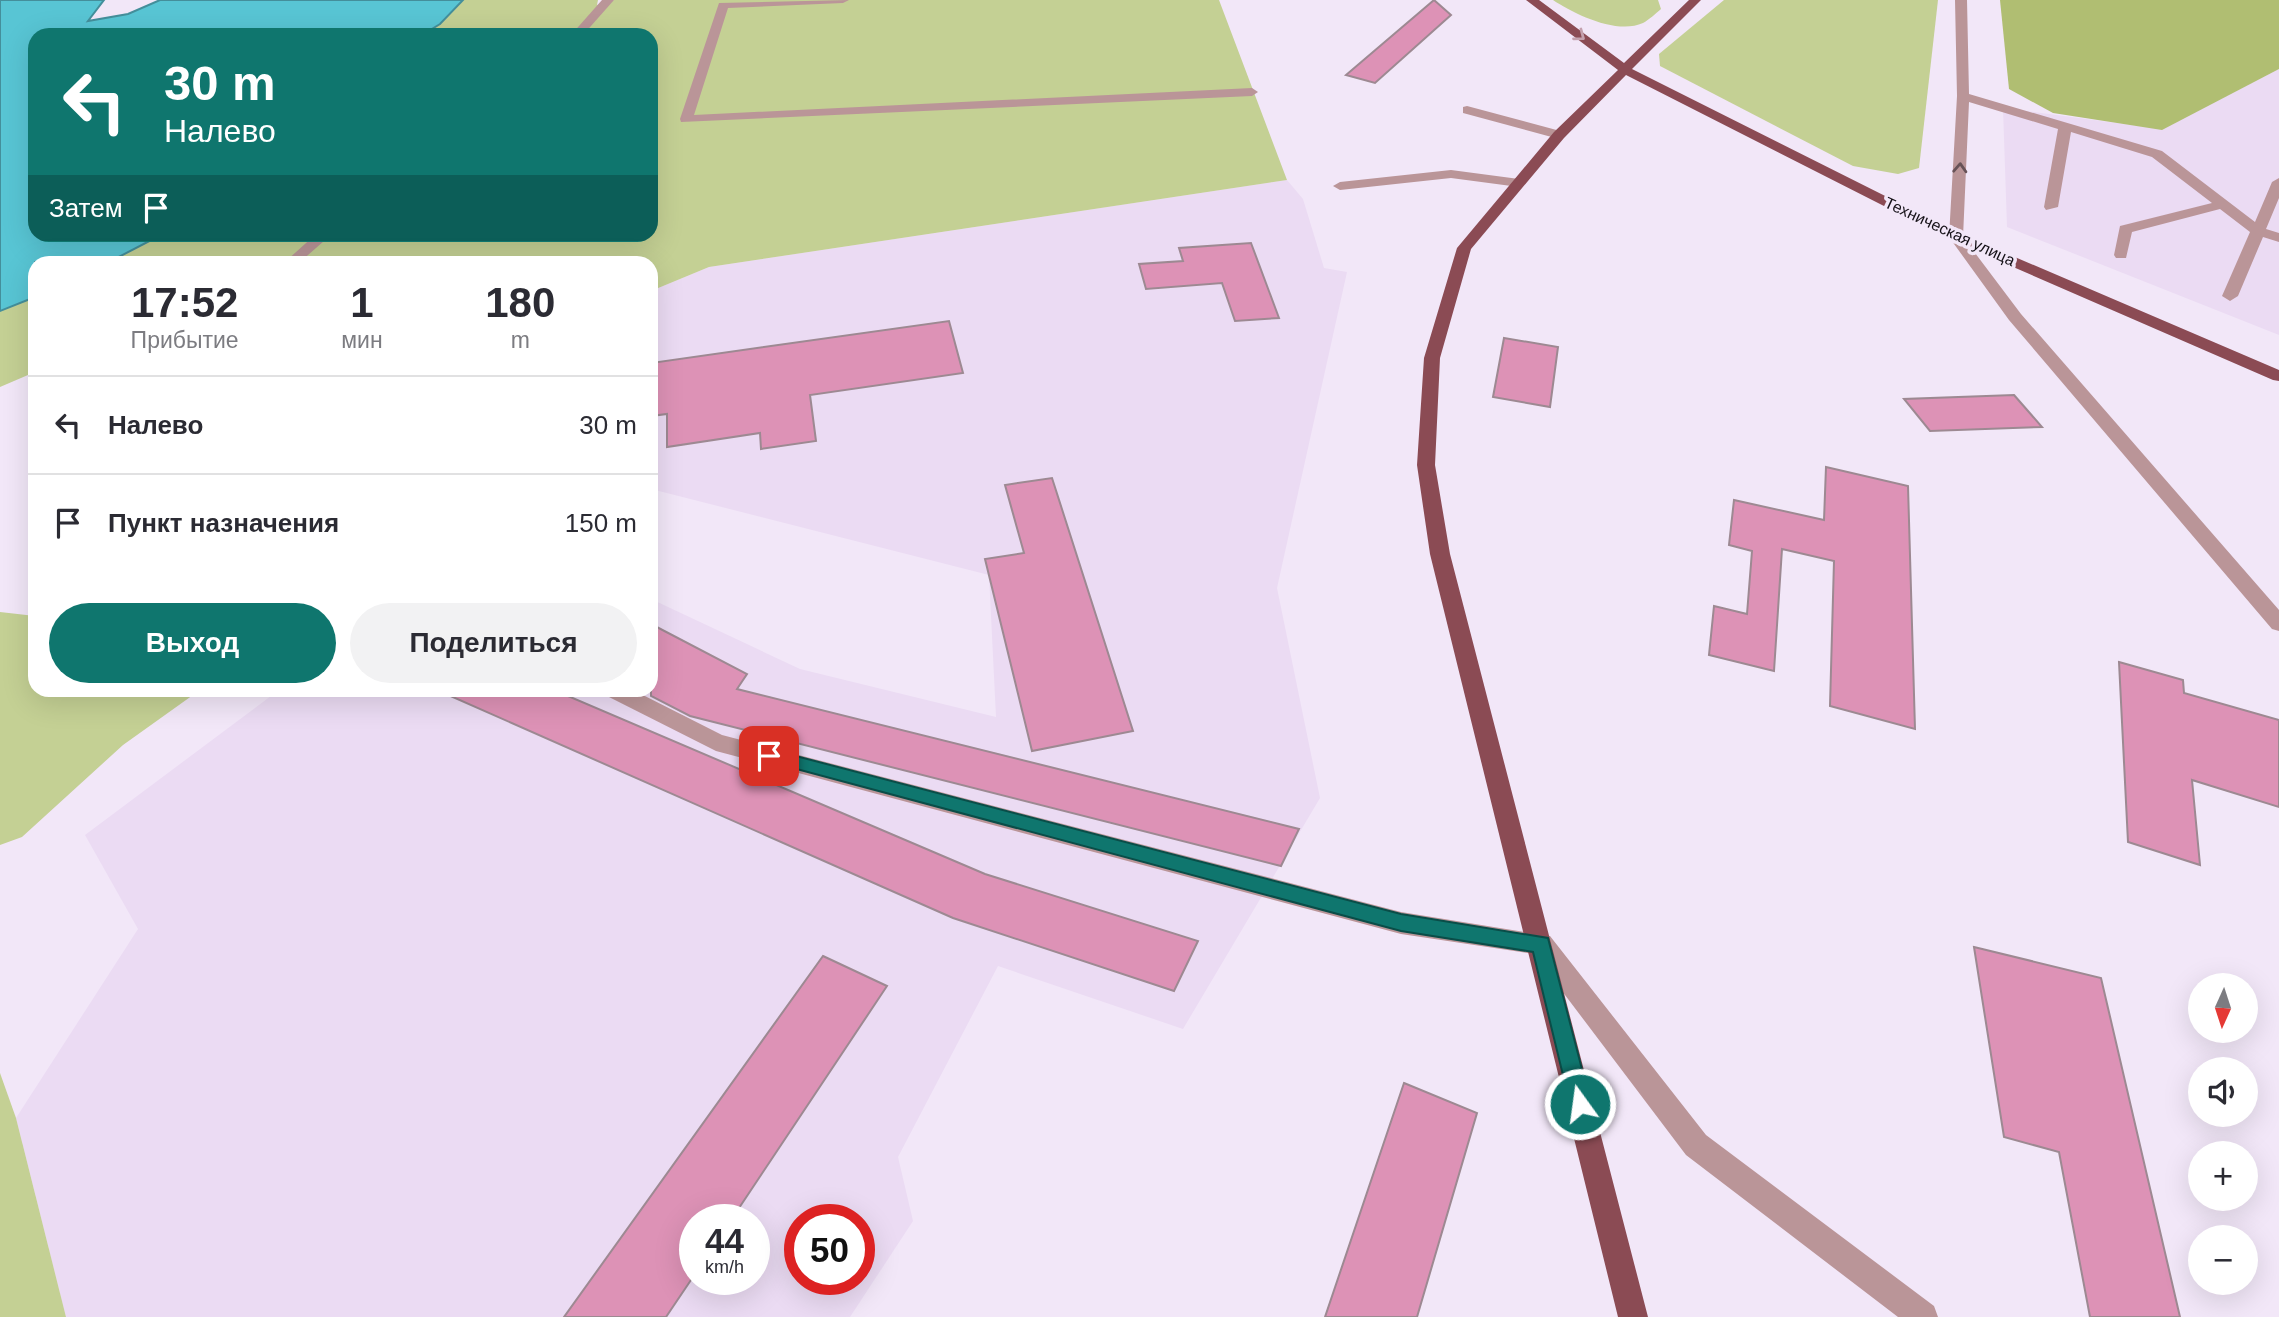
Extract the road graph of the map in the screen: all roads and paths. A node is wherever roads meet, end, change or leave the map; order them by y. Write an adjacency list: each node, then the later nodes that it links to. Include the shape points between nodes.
1 (608, 0): 7 (street)
2 (843, 0): 6 (street)
3 (1532, 0): 8 (main road, Техническая улица, one-way to 8)
4 (1695, 0): 8 (main road)
5 (1961, 0): 10 (street)
6 (723, 3): 9 (street, via 686,119)
7 (583, 28)
8 (1627, 71): 13 (main road); 20 (main road, Техническая улица)
9 (1252, 92)
10 (1963, 96): 12 (street); 20 (street, one-way to 10)
11 (1467, 110): 13 (street)
12 (2065, 127): 17 (street, via 2157,154); 18 (street)
13 (1559, 135): 15 (main road)
14 (2279, 182): 19 (street)
15 (1519, 183): 16 (street, via 1451,174); 29 (main road, via 1464,248 1432,358 1426,465 1440,554)
16 (1340, 186)
17 (2223, 204): 19 (street); 23 (street, via 2125,229)
18 (2051, 207)
19 (2256, 230): 21 (street); 25 (street)
20 (1956, 237): 26 (main road, Техническая улица); 27 (street, via 2015,317)
21 (2279, 237)
22 (316, 242): 24 (street)
23 (2121, 255)
24 (299, 256)
25 (2230, 296)
26 (2279, 376)
27 (2279, 624)
28 (629, 697): 29 (street, via 716,742 1401,923)
29 (1541, 944): 30 (main road); 31 (street, via 1696,1145)
30 (1633, 1317)
31 (1923, 1317)

